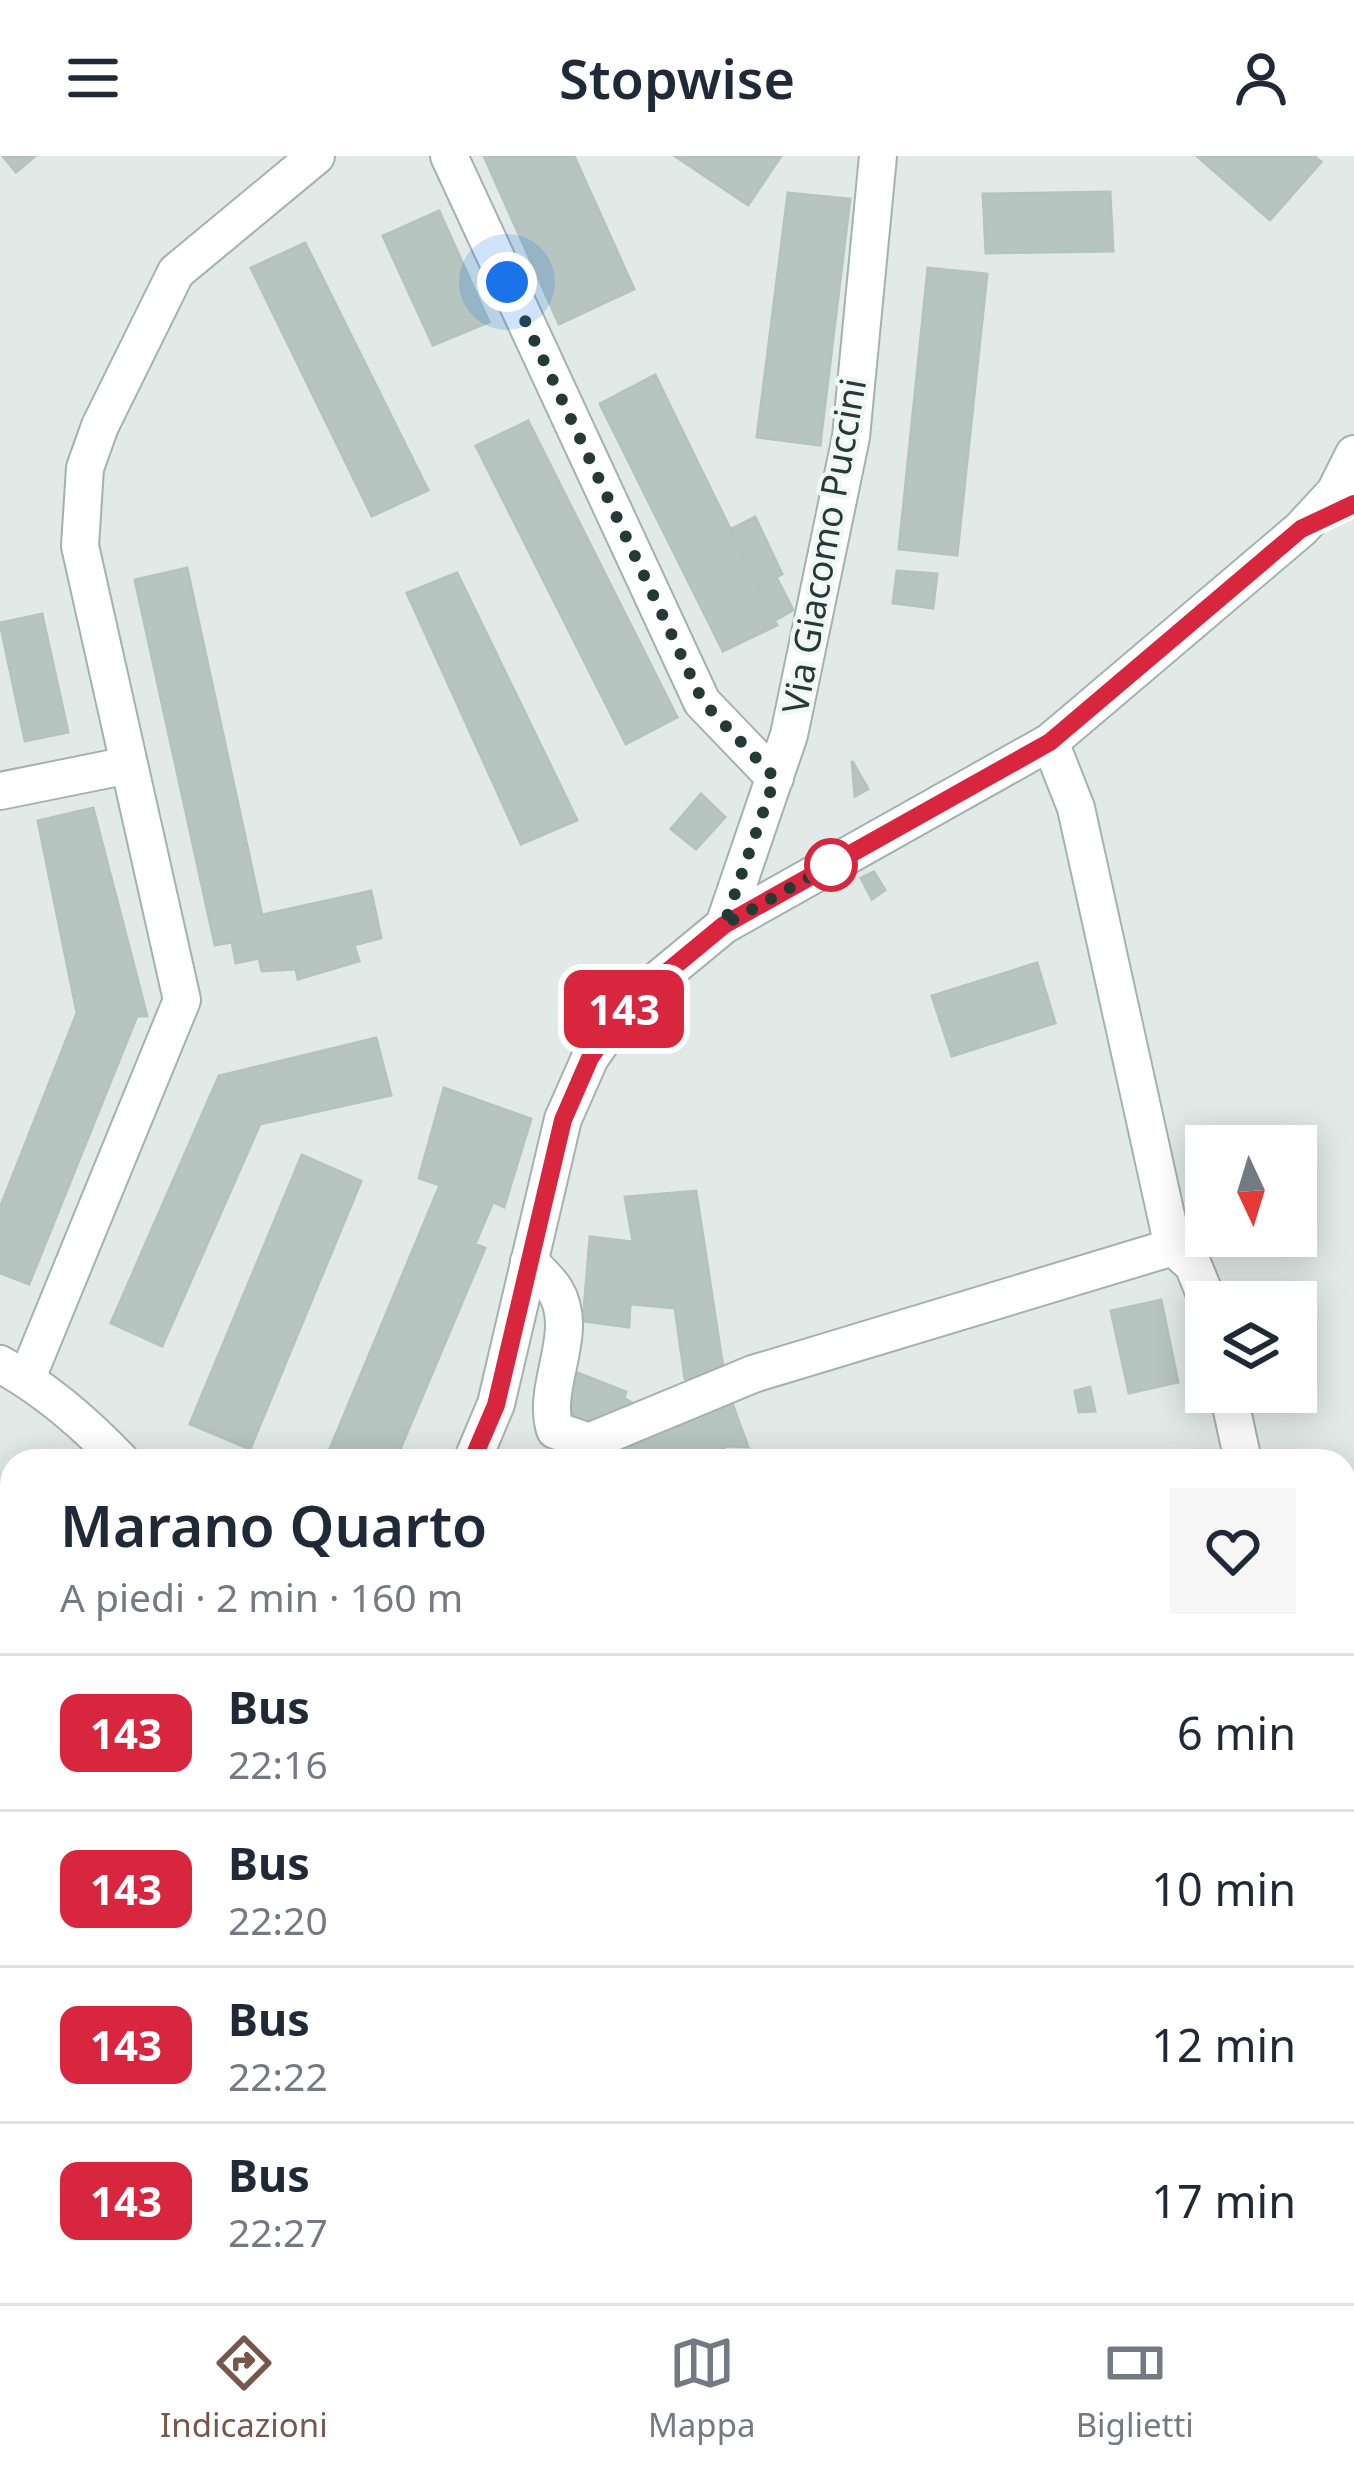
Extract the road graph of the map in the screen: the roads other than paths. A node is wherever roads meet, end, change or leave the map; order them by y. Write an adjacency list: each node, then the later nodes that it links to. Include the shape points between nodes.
1 (316, 156): 6 (street, via 176,272 86,467 80,546)
2 (449, 156): 7 (street, via 703,702)
3 (878, 156): 7 (street, Via Giacomo Puccini, via 851,436)
4 (1352, 482): 5 (street)
5 (1050, 742): 9 (street); 10 (street, via 1076,808)
6 (129, 765): 8 (street); 13 (street, via 182,1000)
7 (775, 778): 9 (street, Via Giacomo Puccini)
8 (0, 791)
9 (724, 925): 11 (street, via 626,1006 590,1058 563,1120)
10 (1173, 1247): 11 (street, via 753,1374 589,1442 555,1430 548,1408 564,1335 557,1292); 12 (street)
11 (529, 1261): 16 (street, via 496,1405)
12 (1199, 1281)
13 (14, 1371): 15 (street)
14 (1233, 1413): 17 (street)
15 (109, 1449)
16 (477, 1449)
17 (1241, 1449)

